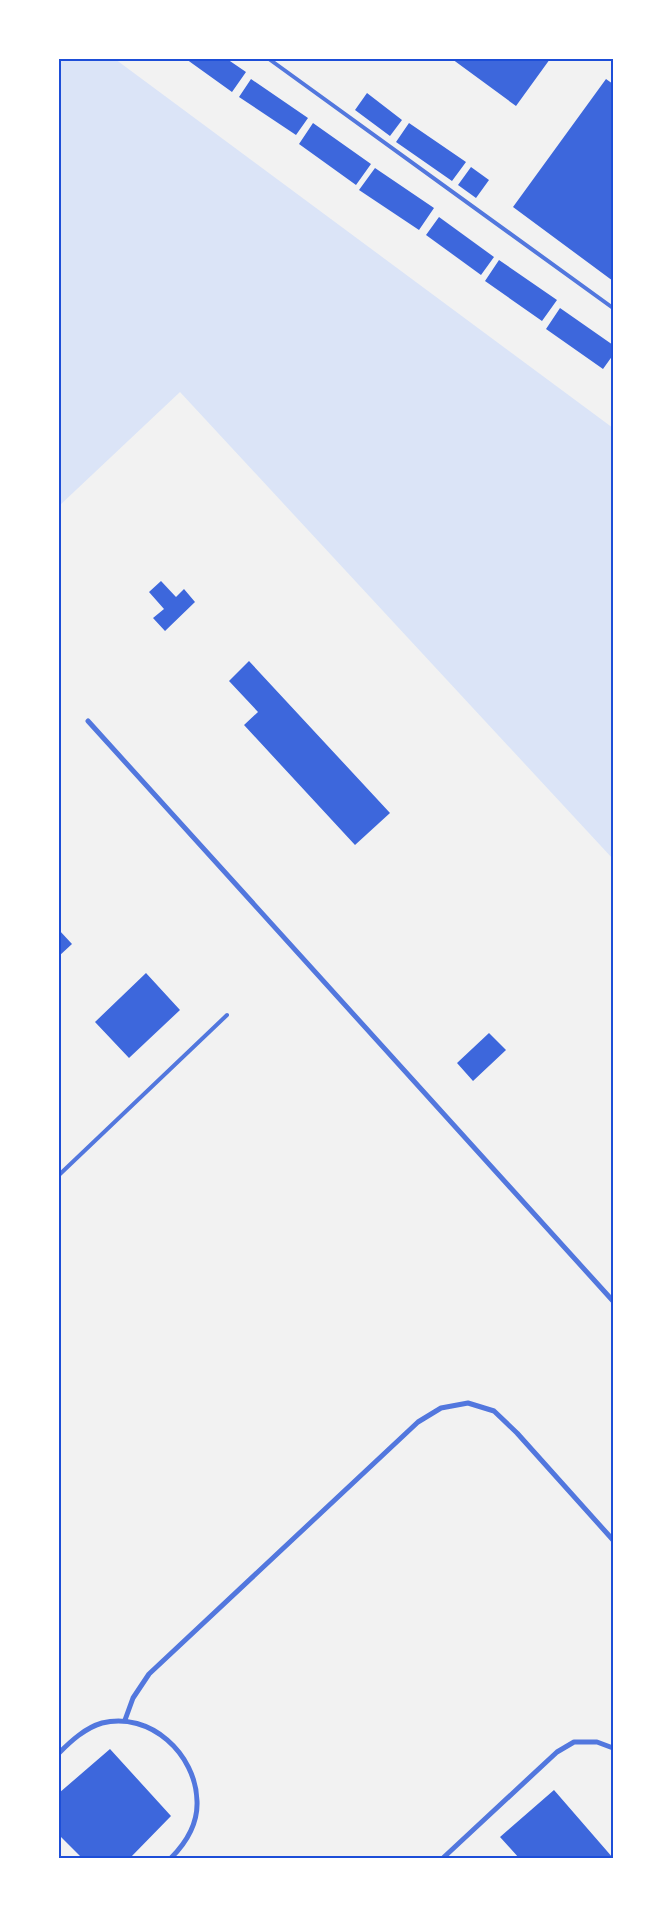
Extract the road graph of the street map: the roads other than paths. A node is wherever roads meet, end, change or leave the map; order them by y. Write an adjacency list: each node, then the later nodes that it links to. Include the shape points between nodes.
1 (269, 59): 2 (lane)
2 (613, 308)
3 (88, 721): 6 (street)
4 (226, 1015): 5 (lane)
5 (59, 1175)
6 (613, 1301)
7 (613, 1540): 8 (street, via 494,1411 468,1403 441,1408 418,1422 149,1674 133,1698)
8 (125, 1720): 10 (street, via 101,1723 78,1735); 11 (street, via 150,1727 175,1746 192,1772 198,1802 192,1830)
9 (613, 1748): 12 (street, via 597,1742 574,1742 557,1752)
10 (59, 1753)
11 (171, 1858)
12 (443, 1858)

